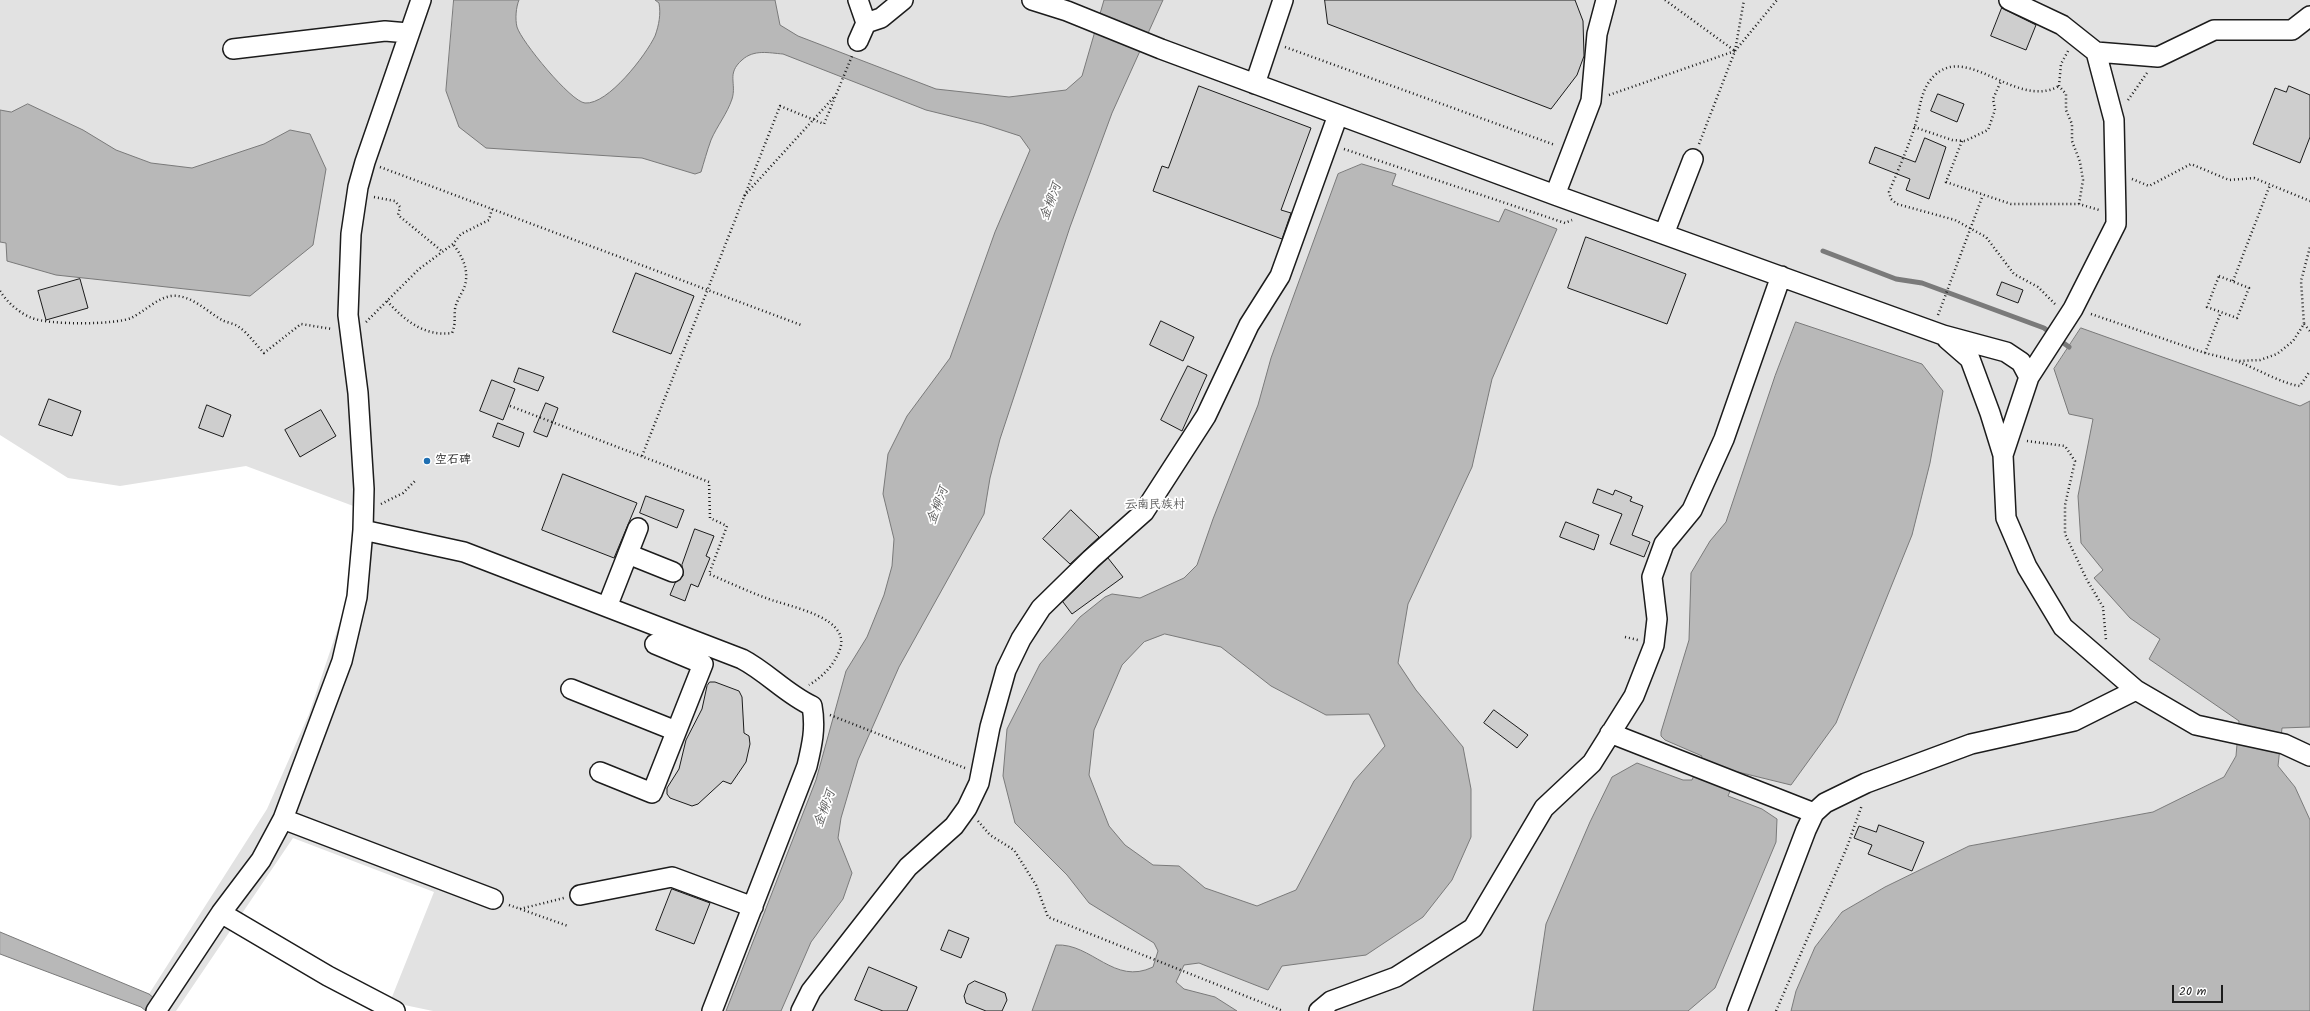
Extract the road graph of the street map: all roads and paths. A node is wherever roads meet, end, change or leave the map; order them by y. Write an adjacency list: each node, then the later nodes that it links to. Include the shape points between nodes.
1 (420, 0): 13 (street)
2 (858, 0): 12 (street)
3 (903, 0): 12 (street, via 881,18)
4 (1032, 0): 22 (street, via 1067,11)
5 (1283, 0): 16 (street)
6 (1606, 0): 25 (street, via 1597,34)
7 (1665, 0): 18 (path)
8 (1744, 0): 18 (path)
9 (1777, 0): 18 (path)
10 (2009, 0): 14 (street, via 2062,25)
11 (2310, 16): 20 (street, via 2292,30 2214,30)
12 (866, 23): 15 (street)
13 (408, 33): 17 (street, via 385,31); 34 (street)
14 (2079, 39): 19 (street); 23 (path, via 2064,56)
15 (858, 41): 24 (path)
16 (1269, 41): 22 (street); 32 (path)
17 (233, 49)
18 (1735, 51): 25 (path); 33 (path)
19 (2096, 52): 20 (street); 28 (street)
20 (2158, 57): 28 (path)
21 (2001, 81): 23 (path, via 2018,88 2038,91 2050,91); 29 (path, via 1961,65 1950,66 1936,73 1926,87); 30 (path, via 1993,99 1995,110 1988,130)
22 (1255, 84): 26 (street)
23 (2059, 86): 42 (path, via 2066,94 2066,110 2072,124 2072,141 2080,162 2083,180)
24 (835, 96): 27 (path); 27 (path, via 824,124)
25 (1591, 101): 32 (street)
26 (1338, 115): 31 (street); 38 (street)
27 (814, 120): 40 (path); 40 (path, via 780,106)
28 (2114, 120): 35 (street)
29 (1914, 127): 30 (path); 46 (path, via 1889,192 1891,199 1897,204 1955,220)
30 (1962, 141): 39 (path, via 1946,182)
31 (1328, 143): 44 (path, via 1565,223); 89 (street, via 1280,276 1249,324 1206,416 1144,512 1041,608 1021,639 1006,670)
32 (1571, 150): 38 (street)
33 (1693, 159): 47 (street)
34 (365, 162): 37 (street); 43 (path)
35 (2116, 173): 36 (path, via 2148,186 2191,164 2229,180 2254,178); 45 (street)
36 (2270, 185): 41 (path); 52 (path)
37 (357, 190): 50 (path, via 375,197 395,200 400,207 398,215); 63 (street, via 348,278)
38 (1555, 195): 44 (street)
39 (1983, 195): 42 (path, via 2011,204); 46 (path)
40 (742, 198): 53 (path)
41 (2310, 201)
42 (2079, 204): 45 (path)
43 (492, 209): 48 (path, via 489,220 461,234); 53 (path)
44 (1601, 212): 47 (street)
45 (2116, 214): 58 (street, via 2113,230)
46 (1970, 228): 56 (path); 58 (path, via 1986,237 2014,274 2038,287)
47 (1664, 234): 51 (street)
48 (453, 244): 50 (path); 55 (path, via 465,266 464,287 455,308 456,324 452,333 440,335 412,325 402,318)
49 (2310, 247): 59 (path, via 2302,281)
50 (443, 252): 55 (path, via 419,269)
51 (1781, 276): 62 (street); 86 (street, via 1724,439 1692,510 1664,544 1652,577 1657,619 1654,645 1634,696)
52 (2233, 281): 57 (path, via 2219,276 2207,306); 57 (path, via 2249,288 2237,318)
53 (706, 289): 60 (path); 70 (path)
54 (0, 291): 63 (path, via 16,308 32,318 60,323 107,323 130,319 162,299 170,296 179,297 195,301 223,320 239,327 264,353 302,324 331,328)
55 (388, 301): 63 (path)
56 (1942, 306)
57 (2221, 312): 64 (path)
58 (2070, 313): 64 (path, via 2106,318); 67 (street)
59 (2304, 324): 61 (path); 65 (path, via 2293,341 2277,354 2260,360)
60 (801, 325)
61 (2310, 331)
62 (1943, 335): 67 (street, via 2006,352 2021,362); 69 (street, via 1970,359)
63 (351, 338): 72 (street, via 358,393)
64 (2205, 353): 65 (path)
65 (2237, 361): 66 (path, via 2289,385 2300,386)
66 (2310, 371)
67 (2029, 377): 69 (street)
68 (510, 406): 70 (path)
69 (2003, 455): 80 (street, via 2006,518 2027,567 2063,627); 80 (path, via 2028,441 2065,446 2075,461 2065,505 2065,534 2103,607)
70 (642, 456): 83 (path, via 709,482 710,518 727,526 709,574 767,599 822,617 836,628 842,638 840,650 832,667 813,683)
71 (416, 480): 72 (path, via 403,493 384,504)
72 (364, 509): 74 (street)
73 (638, 528): 75 (street)
74 (363, 530): 77 (street, via 464,552); 93 (street, via 357,597 342,661)
75 (628, 554): 76 (street); 77 (street)
76 (673, 572)
77 (607, 607): 79 (street)
78 (655, 644): 79 (street)
79 (707, 655): 83 (street, via 759,667); 85 (street)
80 (2105, 665): 82 (street)
81 (571, 689): 85 (street)
82 (2136, 690): 87 (street, via 2196,725 2284,744); 90 (street, via 2074,721 1971,744)
83 (792, 694): 96 (street, via 812,706 815,722 814,740 807,766)
84 (831, 716): 89 (path)
85 (676, 731): 88 (street, via 652,793)
86 (1610, 733): 92 (street); 105 (street, via 1592,763 1544,808 1473,928 1396,977 1331,1001)
87 (2310, 756)
88 (600, 772)
89 (980, 774): 91 (street, via 979,783)
90 (1866, 782): 92 (street, via 1825,803); 107 (path, via 1860,815)
91 (967, 808): 103 (street, via 954,826 908,867 811,991); 104 (path, via 990,835 1014,850 1036,885 1048,917)
92 (1814, 813): 106 (street)
93 (282, 819): 95 (street); 98 (street, via 261,860)
94 (580, 895): 96 (street, via 672,877); 97 (path)
95 (494, 899): 97 (path)
96 (753, 908): 102 (street)
97 (520, 909): 99 (path)
98 (221, 913): 100 (street); 101 (street, via 328,976)
99 (568, 926)
100 (160, 1005)
101 (395, 1011)
102 (712, 1011)
103 (801, 1011)
104 (1283, 1011)
105 (1319, 1011)
106 (1737, 1011)
107 (1776, 1011)

